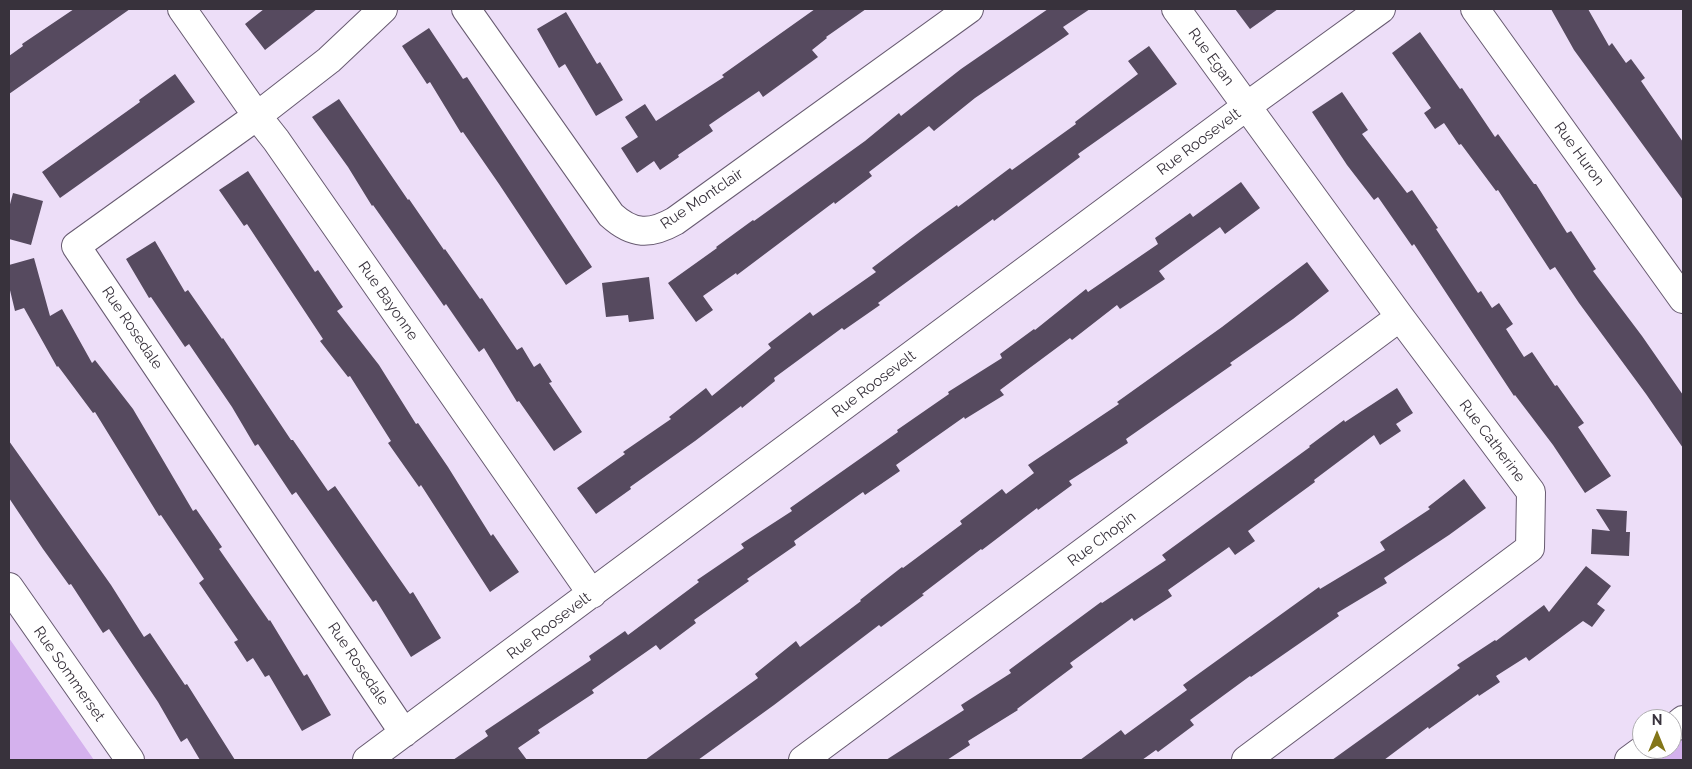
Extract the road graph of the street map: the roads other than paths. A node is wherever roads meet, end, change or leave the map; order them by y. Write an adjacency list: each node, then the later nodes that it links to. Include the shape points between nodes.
1 (182, 9): 9 (street, Rue Bayonne)
2 (383, 9): 9 (street, Rue Rosedale, via 328,60)
3 (466, 9): 4 (street, Rue Montclair, via 611,214 622,225 650,231 675,221)
4 (968, 9)
5 (1176, 9): 8 (street, Rue Egan)
6 (1381, 9): 8 (street, Rue Roosevelt)
7 (1475, 9): 10 (street, Rue Huron)
8 (1247, 106): 11 (street, Rue Catherine); 13 (street, Rue Roosevelt)
9 (257, 116): 13 (street, Rue Bayonne); 14 (street, Rue Rosedale, via 76,246)
10 (1683, 299)
11 (1400, 318): 17 (street, Rue Chopin); 18 (street, Rue Catherine, via 1531,492 1530,548)
12 (9, 587): 15 (street, Rue Sommerset)
13 (592, 594): 14 (street, Rue Roosevelt)
14 (404, 733): 16 (street, Rue Roosevelt)
15 (130, 760)
16 (367, 760)
17 (803, 760)
18 (1246, 760)

